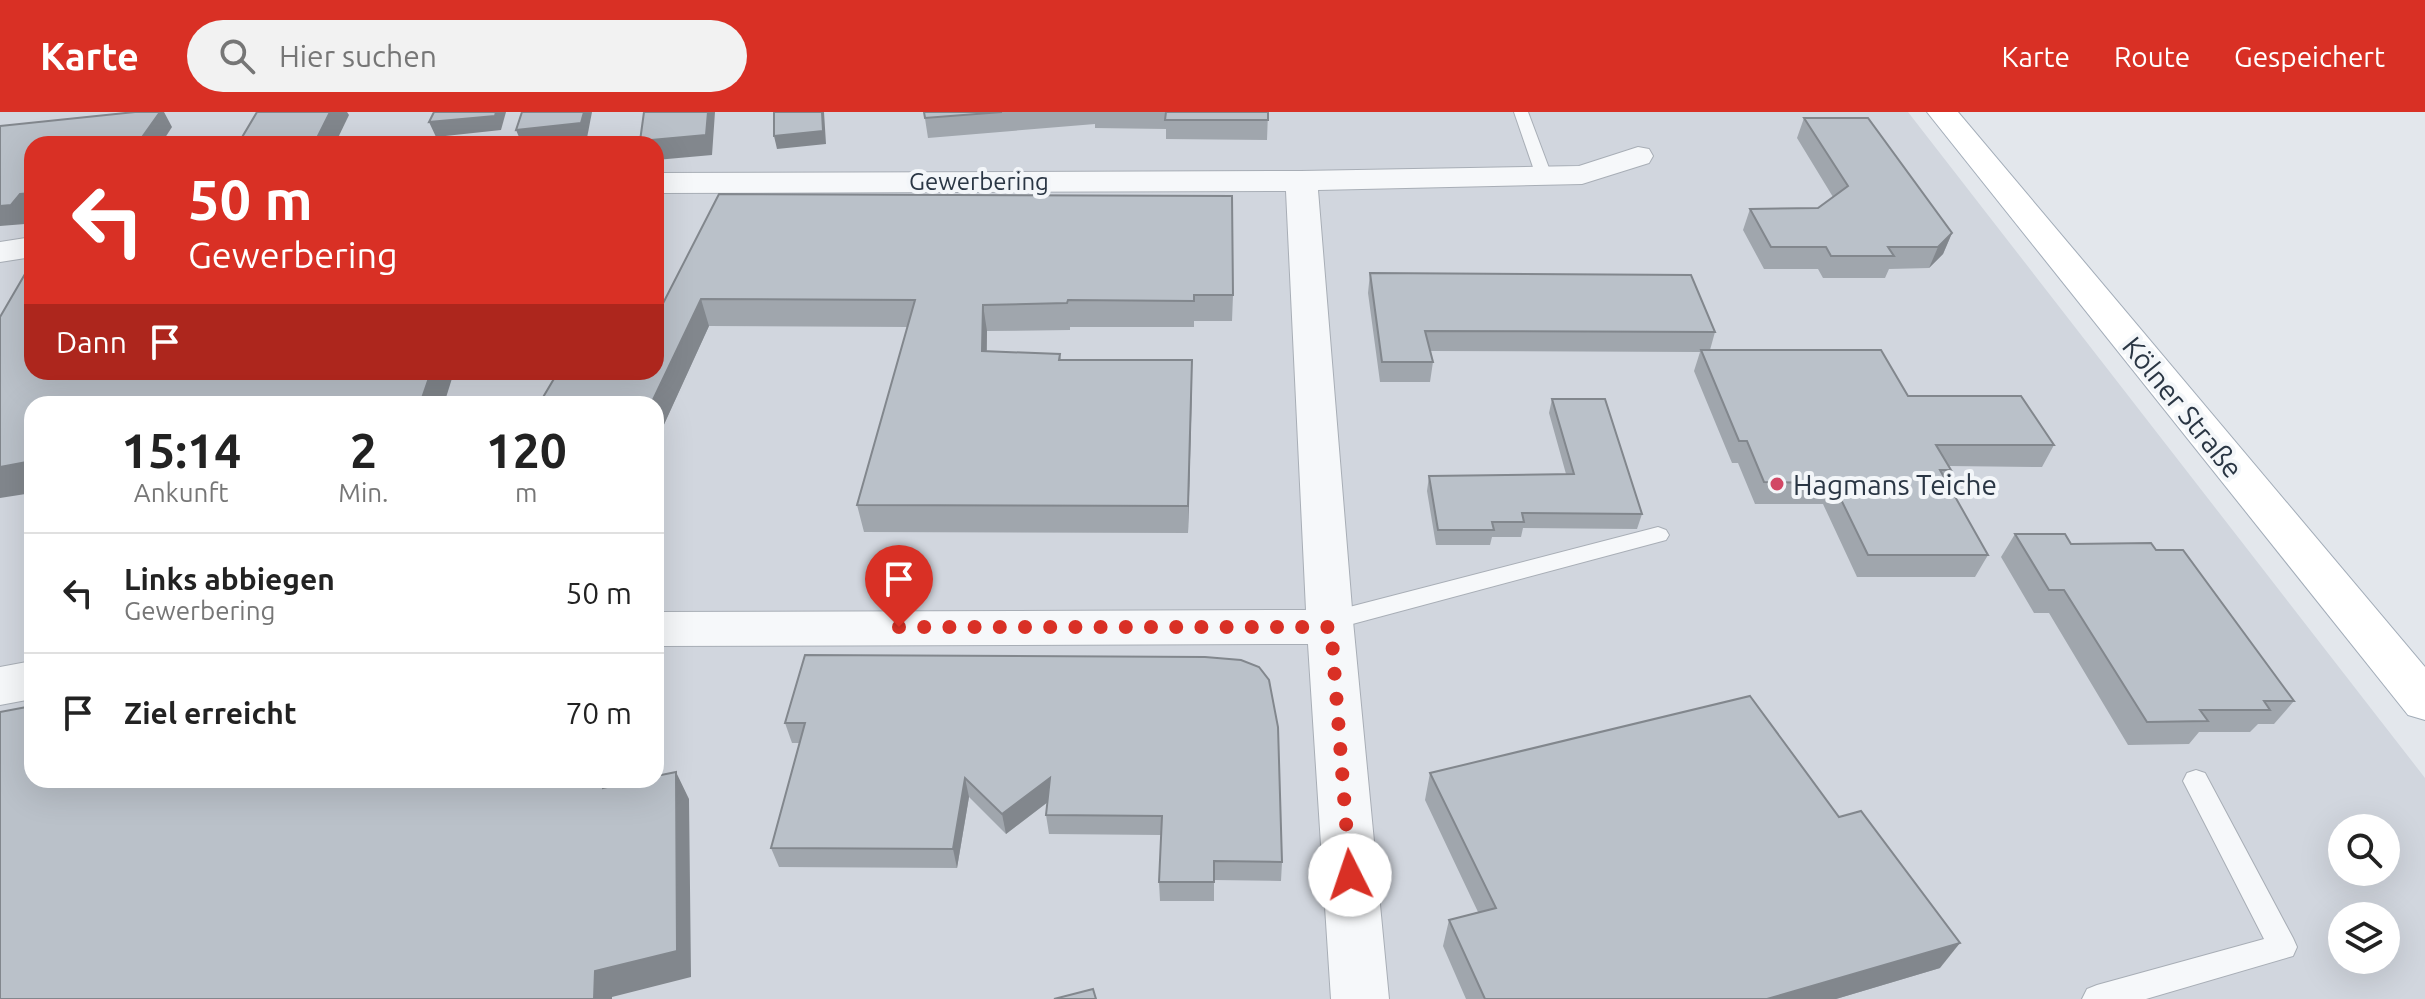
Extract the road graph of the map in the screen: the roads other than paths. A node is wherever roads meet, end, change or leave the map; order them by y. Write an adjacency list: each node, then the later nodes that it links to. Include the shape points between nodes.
1 (1521, 112): 4 (lane)
2 (1942, 112): 14 (main road, Kölner Straße)
3 (1638, 156): 4 (street, Gewerbering, via 1582,175)
4 (1544, 176): 5 (street, Gewerbering)
5 (1301, 181): 6 (street, Gewerbering); 10 (street)
6 (664, 183)
7 (24, 248): 8 (street)
8 (0, 252)
9 (1658, 535): 10 (lane)
10 (1331, 624): 11 (street); 16 (street)
11 (664, 629)
12 (24, 682): 13 (street)
13 (0, 686)
14 (2425, 701)
15 (2196, 781): 17 (lane, via 2283,947)
16 (1360, 999)
17 (2097, 999)

